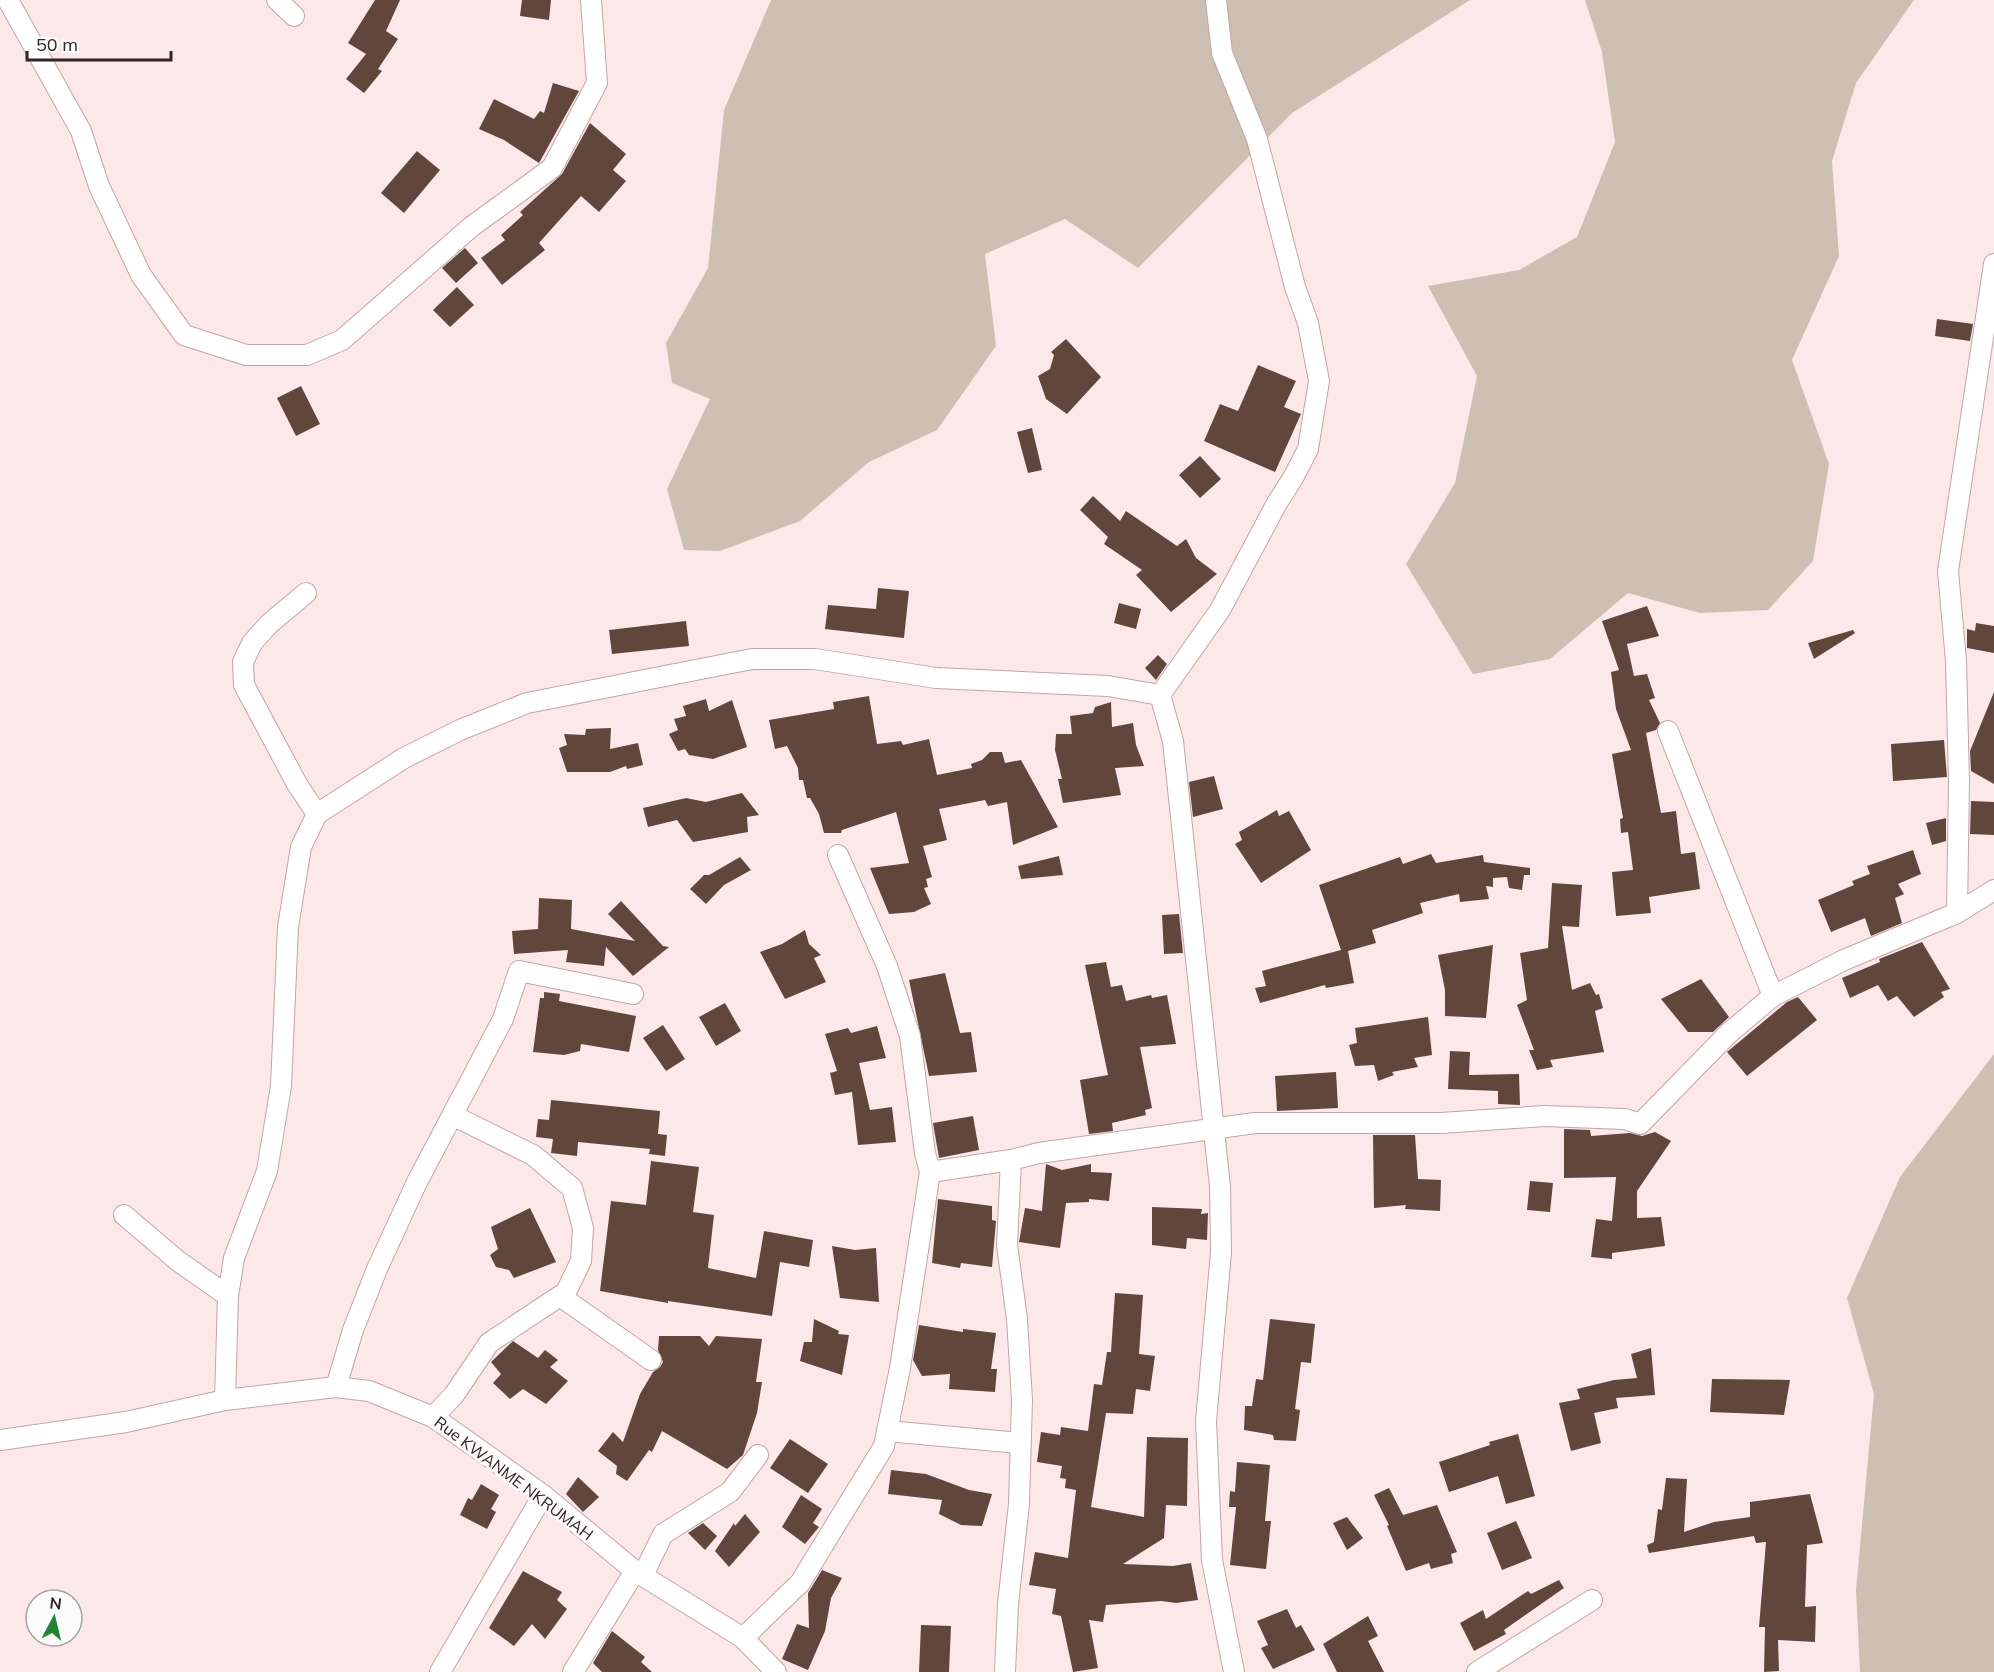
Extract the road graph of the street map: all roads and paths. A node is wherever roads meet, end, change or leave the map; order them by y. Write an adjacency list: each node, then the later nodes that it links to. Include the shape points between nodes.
1 (8, 0): 3 (street, via 81,131 99,186 141,275 184,335 246,355 307,355 342,339 471,227 552,168 597,83)
2 (277, 0): 5 (street)
3 (591, 0)
4 (1216, 0): 8 (street, via 1222,53 1257,139 1295,287 1308,322 1320,381 1308,449 1220,610)
5 (294, 16)
6 (1994, 264): 13 (street, via 1948,571 1956,661)
7 (306, 593): 10 (street, via 252,643 243,662 244,685)
8 (1160, 695): 10 (street, via 1108,686 936,678 815,659 752,659 527,703 459,730 404,758); 17 (street, via 1173,741)
9 (1668, 730): 15 (street)
10 (316, 814): 21 (street, via 301,847 288,927 281,1086 267,1171 239,1241)
11 (838, 855): 19 (street, via 887,966 910,1036)
12 (1994, 890): 13 (street)
13 (1957, 913): 15 (street, via 1844,960)
14 (633, 994): 16 (street, via 519,971 503,1019)
15 (1773, 996): 17 (street, via 1729,1034 1640,1124 1625,1119 1544,1116 1441,1123 1255,1123)
16 (454, 1116): 22 (street, via 533,1155 572,1188 583,1228 582,1262); 24 (street, via 417,1182 377,1269)
17 (1215, 1127): 18 (street, via 1039,1153); 39 (street, via 1221,1187 1221,1252 1206,1421 1212,1560)
18 (1011, 1161): 19 (street); 29 (street, via 1007,1245 1022,1400)
19 (930, 1172): 27 (street)
20 (124, 1215): 21 (street, via 178,1261)
21 (228, 1296): 25 (street)
22 (560, 1296): 23 (street); 26 (street, via 489,1343 454,1395)
23 (651, 1360)
24 (336, 1387): 25 (street, Rue KWANME NKRUMAH); 26 (street, Rue KWANME NKRUMAH, via 369,1391)
25 (225, 1400): 28 (street, Rue KWANME NKRUMAH, via 126,1422)
26 (433, 1417): 31 (street, Rue KWANME NKRUMAH)
27 (887, 1431): 29 (street); 34 (street, via 884,1446 800,1583)
28 (0, 1440)
29 (1019, 1443): 38 (street, via 1019,1504)
30 (758, 1455): 32 (street, via 730,1492 672,1526 656,1545 645,1571)
31 (543, 1495): 32 (street, Rue KWANME NKRUMAH); 35 (street)
32 (635, 1571): 34 (street, Rue KWANME NKRUMAH); 36 (street)
33 (1592, 1600): 40 (street)
34 (743, 1638): 37 (street, Rue KWANME NKRUMAH)
35 (440, 1672)
36 (573, 1672)
37 (776, 1672)
38 (1005, 1672)
39 (1234, 1672)
40 (1477, 1672)

